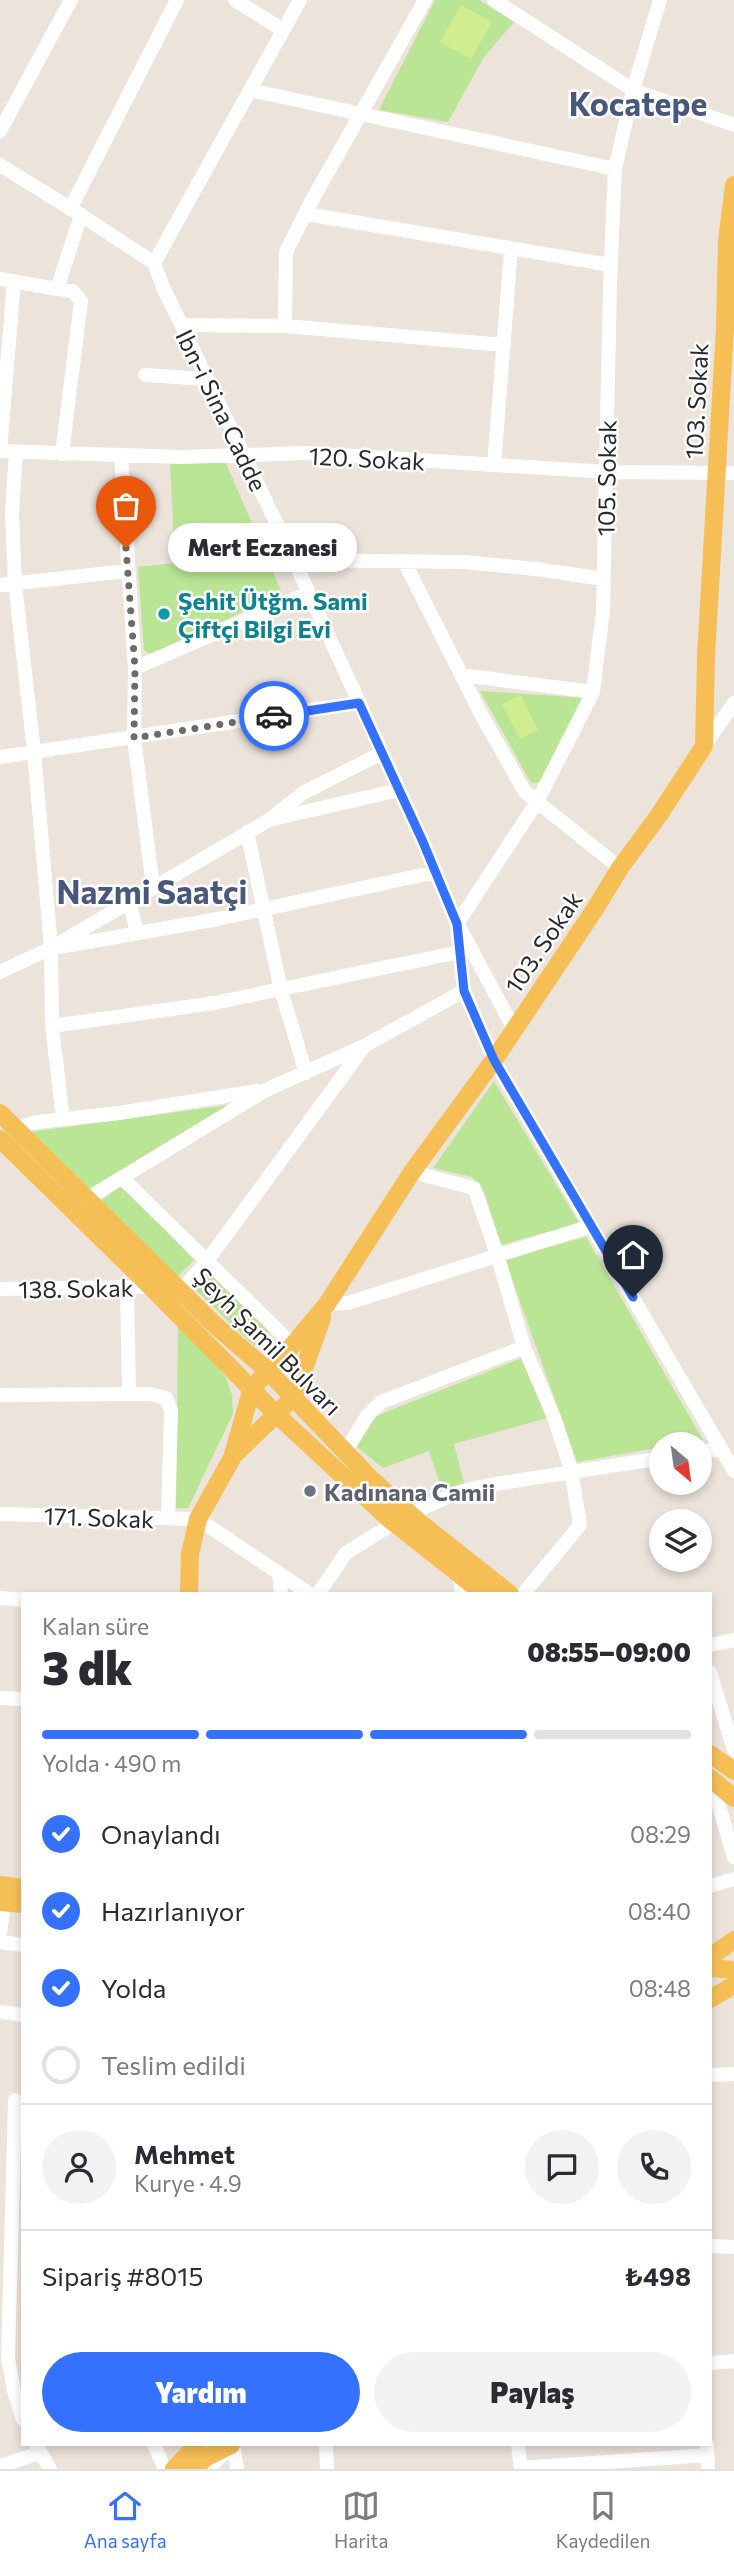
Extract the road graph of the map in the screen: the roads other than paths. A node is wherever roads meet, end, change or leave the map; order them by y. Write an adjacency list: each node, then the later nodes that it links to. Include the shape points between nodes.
1 (71, 0): 13 (street)
2 (177, 0): 17 (street)
3 (235, 0): 8 (street)
4 (300, 0): 8 (street)
5 (425, 0): 11 (street)
6 (494, 0): 10 (street)
7 (660, 0): 10 (street, 105. Sokak)
8 (283, 30): 9 (street)
9 (250, 90): 11 (street); 21 (street)
10 (634, 90): 12 (street); 15 (street, 105. Sokak)
11 (360, 115): 15 (street); 18 (street)
12 (734, 125)
13 (0, 131)
14 (0, 166): 17 (street)
15 (615, 169): 22 (street, 105. Sokak)
16 (734, 185): 19 (main road, 103. Sokak)
17 (76, 212): 21 (street); 24 (street)
18 (306, 214): 20 (street); 26 (street, via 286,252)
19 (731, 241): 27 (main road, 103. Sokak)
20 (511, 249): 22 (street); 28 (street)
21 (154, 263): 25 (street, Ibn-i Sina Cadde)
22 (611, 265): 38 (street, 105. Sokak)
23 (7, 280): 24 (street); 32 (street)
24 (57, 289): 34 (street, via 73,291 82,301)
25 (181, 325): 26 (street); 30 (street, Ibn-i Sina Cadde)
26 (285, 326): 28 (street)
27 (730, 328): 31 (main road, 103. Sokak)
28 (504, 345): 37 (street)
29 (145, 375): 30 (street)
30 (207, 379): 36 (street, Ibn-i Sina Cadde)
31 (727, 425): 39 (main road, 103. Sokak)
32 (0, 451): 33 (street, 120. Sokak)
33 (16, 452): 34 (street, 120. Sokak); 44 (street, via 12,513)
34 (62, 453): 35 (street, 120. Sokak)
35 (121, 455): 36 (street, 120. Sokak); 42 (street)
36 (245, 456): 37 (street, 120. Sokak, via 306,453); 40 (street, Ibn-i Sina Cadde)
37 (494, 465): 38 (street, 120. Sokak)
38 (607, 472): 39 (street, 120. Sokak); 43 (street, 105. Sokak)
39 (725, 473): 53 (main road, 103. Sokak, via 706,656)
40 (293, 559): 41 (street); 46 (street, Ibn-i Sina Cadde)
41 (405, 563): 43 (street, via 464,562); 48 (street)
42 (127, 572): 44 (street); 47 (street)
43 (604, 579): 49 (street, 105. Sokak)
44 (15, 584): 45 (street); 54 (street)
45 (0, 585)
46 (309, 593): 47 (street); 50 (street, Ibn-i Sina Cadde)
47 (135, 668): 52 (street)
48 (461, 675): 49 (street); 58 (street, via 525,792)
49 (593, 692): 58 (street, 105. Sokak)
50 (359, 703): 52 (street); 55 (street, Ibn-i Sina Cadde)
51 (734, 703): 53 (street, 103. Sokak)
52 (134, 738): 54 (street); 63 (street)
53 (704, 746): 61 (main road, 103. Sokak)
54 (34, 751): 56 (street); 68 (street)
55 (382, 754): 57 (street, Ibn-i Sina Cadde); 59 (street, via 303,793)
56 (0, 757)
57 (399, 790): 59 (street); 62 (street, Ibn-i Sina Cadde)
58 (537, 802): 61 (street); 66 (street, 105. Sokak)
59 (269, 820): 60 (street)
60 (247, 832): 63 (street); 65 (street)
61 (620, 867): 74 (main road, 103. Sokak)
62 (436, 872): 65 (street); 66 (street, Ibn-i Sina Cadde)
63 (153, 887): 64 (street)
64 (129, 901): 67 (street); 68 (street)
65 (265, 909): 67 (street); 71 (street)
66 (457, 924): 69 (street, Ibn-i Sina Cadde); 74 (street)
67 (136, 932): 68 (street)
68 (51, 948): 70 (street); 73 (street)
69 (460, 952): 71 (street); 72 (street, Ibn-i Sina Cadde)
70 (0, 972)
71 (281, 990): 73 (street); 77 (street)
72 (464, 991): 75 (street); 76 (street, Ibn-i Sina Cadde)
73 (52, 1026): 80 (street)
74 (514, 1030): 76 (main road, 103. Sokak)
75 (364, 1046): 77 (street); 87 (street)
76 (494, 1060): 82 (main road, 103. Sokak); 85 (street, Ibn-i Sina Cadde)
77 (306, 1073): 78 (street)
78 (266, 1090): 80 (street); 83 (street)
79 (0, 1113): 81 (main road, Şeyh Şamil Bulvarı)
80 (63, 1119): 81 (street, via 37,1122)
81 (7, 1134): 84 (main road, Şeyh Şamil Bulvarı); 88 (main road, Şeyh Şamil Bulvarı)
82 (412, 1172): 86 (street, via 474,1188); 92 (main road, 103. Sokak)
83 (122, 1178): 84 (street); 87 (street)
84 (88, 1199): 91 (main road, Şeyh Şamil Bulvarı)
85 (591, 1226): 86 (street); 101 (street, Ibn-i Sina Cadde)
86 (497, 1254): 92 (street, via 348,1303); 94 (street)
87 (207, 1261): 91 (street); 93 (street)
88 (151, 1287): 89 (street, 138. Sokak); 96 (main road, Şeyh Şamil Bulvarı)
89 (127, 1288): 90 (street, 138. Sokak); 97 (street)
90 (0, 1289)
91 (182, 1290): 95 (main road, Şeyh Şamil Bulvarı)
92 (327, 1304): 93 (main road, 103. Sokak); 99 (main road, 103. Sokak)
93 (293, 1345): 95 (main road, 103. Sokak)
94 (524, 1347): 103 (street, via 381,1402); 106 (street)
95 (268, 1371): 96 (main road, 103. Sokak); 99 (main road, Şeyh Şamil Bulvarı)
96 (252, 1388): 100 (main road, Şeyh Şamil Bulvarı); 104 (main road)
97 (129, 1394): 98 (street); 110 (street, via 166,1398 171,1410)
98 (0, 1395)
99 (294, 1397): 100 (main road, 103. Sokak); 103 (main road, Şeyh Şamil Bulvarı)
100 (278, 1415): 104 (main road, 103. Sokak); 112 (main road, Şeyh Şamil Bulvarı)
101 (721, 1449): 102 (street); 107 (street, Ibn-i Sina Cadde)
102 (712, 1450)
103 (345, 1452): 109 (main road, Şeyh Şamil Bulvarı)
104 (232, 1458): 111 (main road)
105 (649, 1460): 106 (street)
106 (571, 1470): 109 (street, via 456,1493); 122 (street, via 580,1525)
107 (734, 1471)
108 (0, 1514): 110 (street, 171. Sokak)
109 (411, 1514): 121 (main road, Şeyh Şamil Bulvarı)
110 (168, 1518): 111 (street, 171. Sokak)
111 (198, 1519): 113 (street); 115 (main road)
112 (394, 1522): 114 (main road, Şeyh Şamil Bulvarı); 118 (street, via 346,1553)
113 (279, 1573): 116 (street); 117 (street)
114 (458, 1574): 119 (street); 120 (main road, Şeyh Şamil Bulvarı)
115 (188, 1592)
116 (281, 1592)
117 (307, 1592)
118 (319, 1592)
119 (462, 1592)
120 (481, 1592)
121 (508, 1592)
122 (525, 1592)
123 (0, 1598): 124 (street)
124 (21, 1600)
125 (734, 1640): 126 (street)
126 (712, 1645)
127 (712, 1678): 130 (street)
128 (0, 1698): 129 (street)
129 (21, 1699)
130 (734, 1750)
131 (712, 1755): 132 (main road)
132 (734, 1771)
133 (712, 1780): 135 (main road)
134 (712, 1782): 136 (street)
135 (734, 1798)
136 (734, 1857)
137 (734, 1879): 138 (street)
138 (712, 1885)
139 (21, 1889): 140 (main road)
140 (1, 1897): 141 (main road); 142 (street)
141 (21, 1904)
142 (0, 1934)
143 (734, 1940): 146 (main road)
144 (0, 1942): 145 (street)
145 (21, 1945)
146 (712, 1957): 147 (main road)
147 (734, 1970)
148 (734, 1985): 149 (main road)
149 (712, 1998)
150 (0, 2012): 151 (street)
151 (21, 2015)
152 (734, 2074): 153 (street)
153 (712, 2075)
154 (13, 2099): 155 (street)
155 (12, 2133): 159 (street)
156 (712, 2246): 157 (street)
157 (734, 2247)
158 (21, 2354): 159 (street)
159 (4, 2360): 162 (street)
160 (734, 2361): 161 (street)
161 (712, 2362)
162 (21, 2413)
163 (154, 2446): 173 (street)
164 (196, 2446): 174 (main road)
165 (230, 2446): 175 (main road)
166 (231, 2446): 176 (street)
167 (232, 2446): 177 (street)
168 (326, 2446): 178 (street)
169 (519, 2446): 179 (street)
170 (707, 2456): 179 (street)
171 (44, 2460): 172 (street)
172 (0, 2466)
173 (165, 2469)
174 (174, 2469)
175 (194, 2469)
176 (208, 2469)
177 (237, 2469)
178 (327, 2469)
179 (521, 2469)

